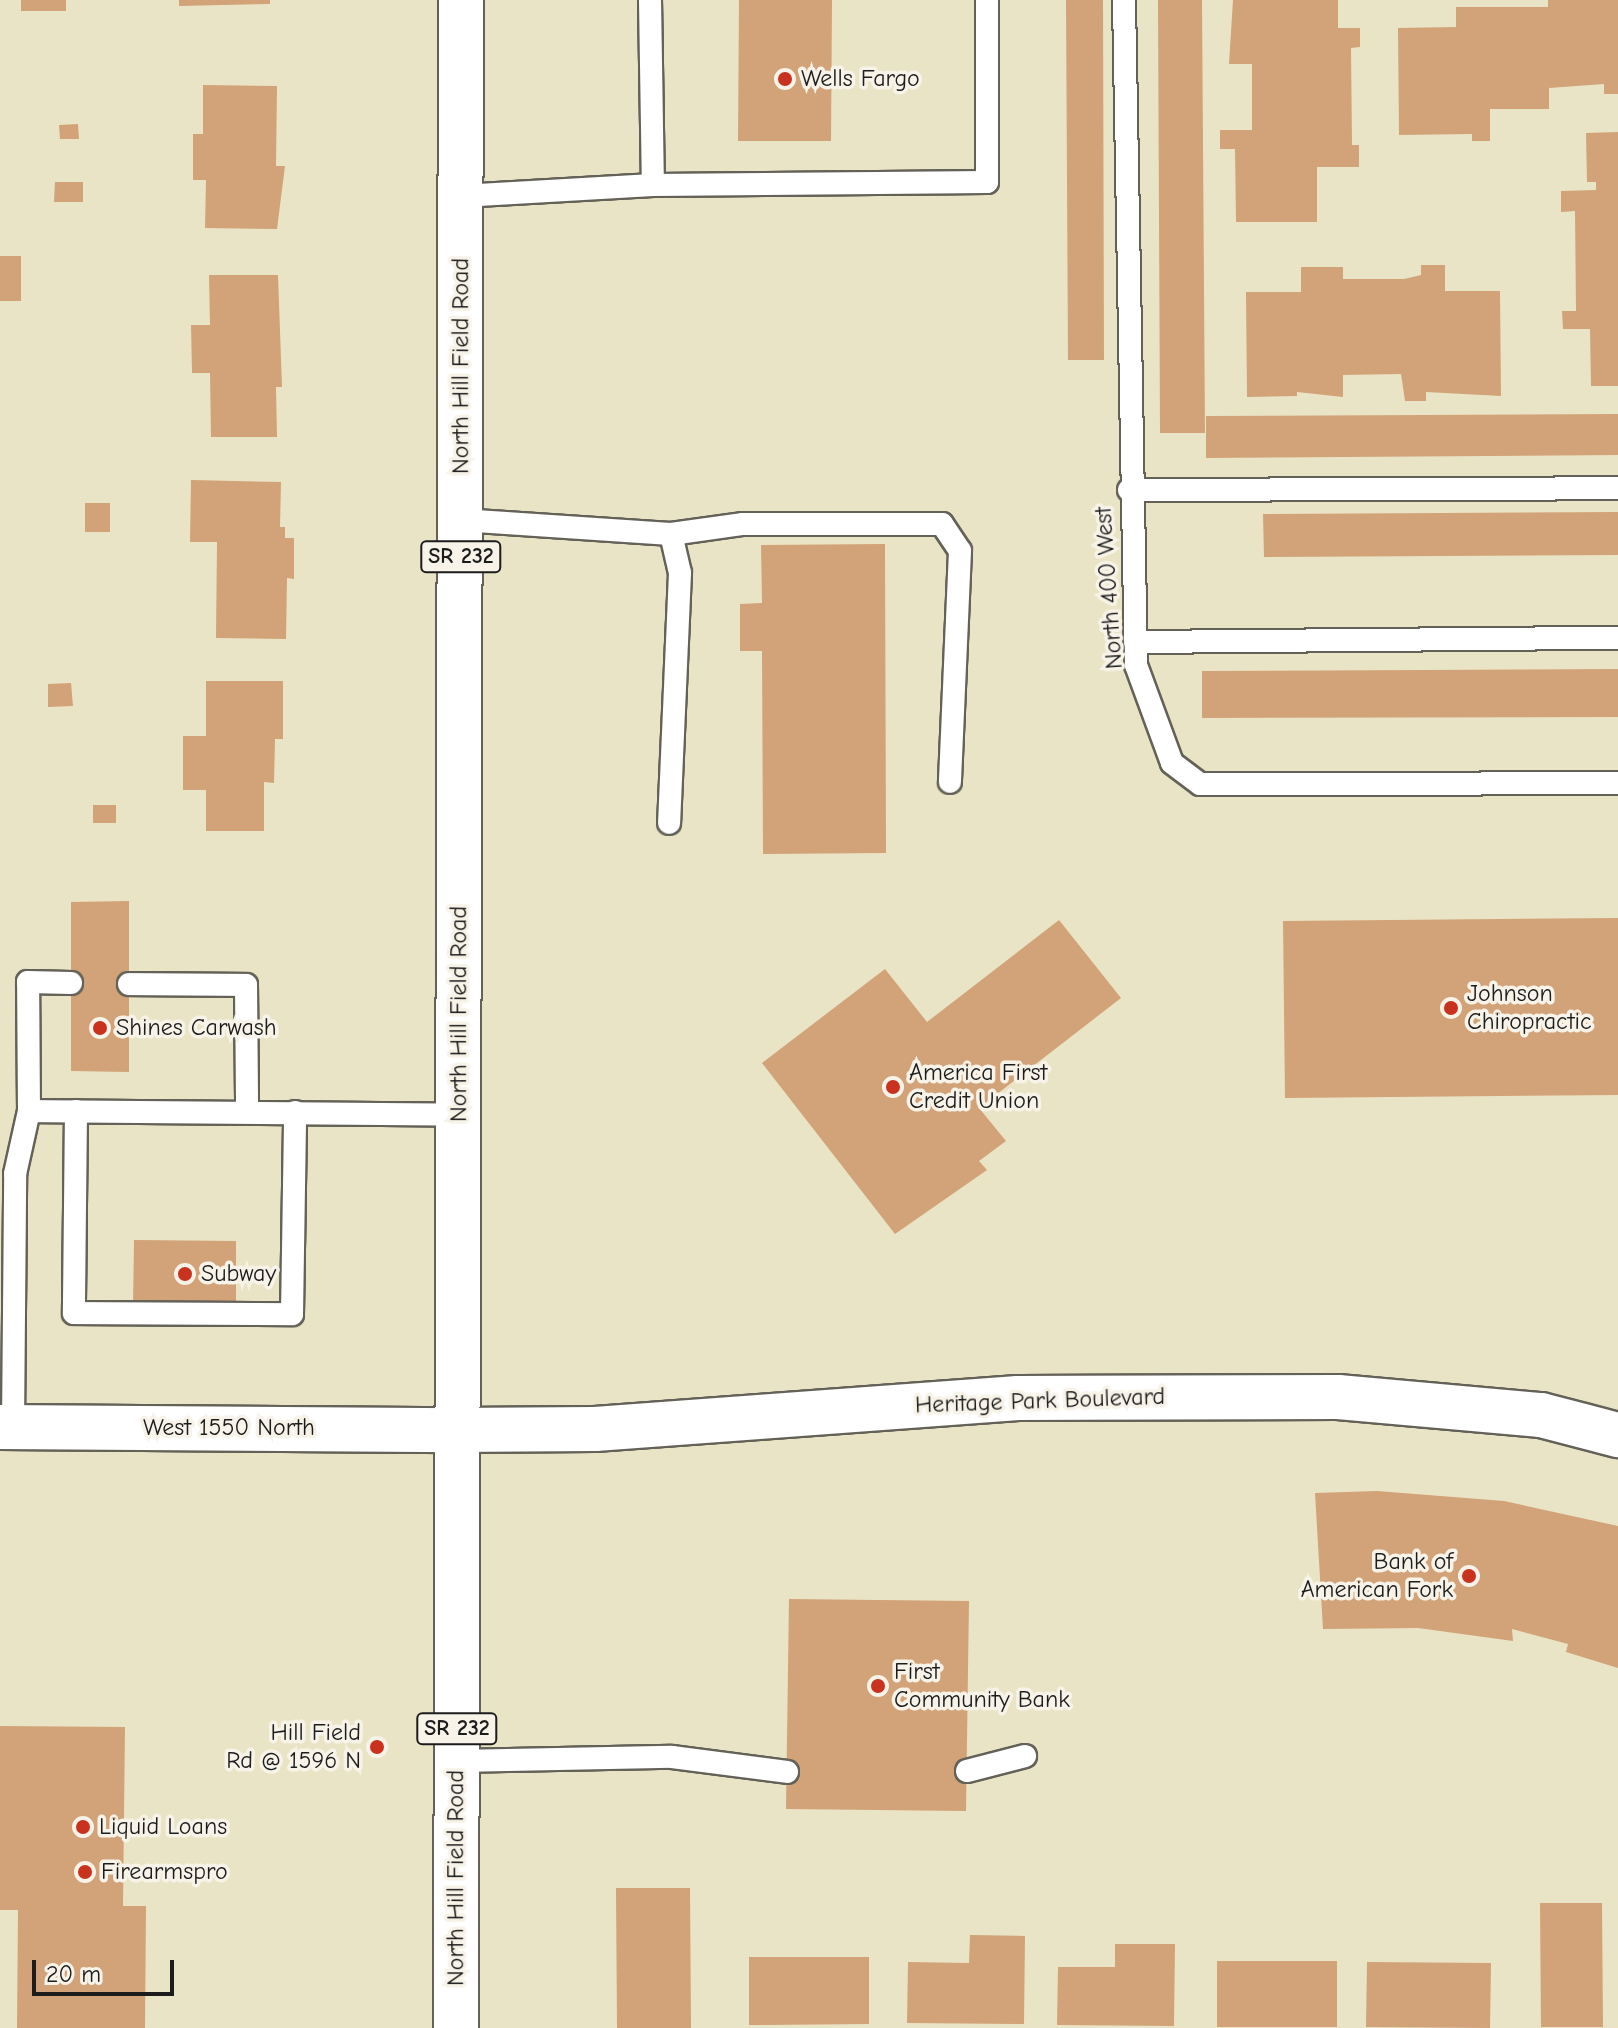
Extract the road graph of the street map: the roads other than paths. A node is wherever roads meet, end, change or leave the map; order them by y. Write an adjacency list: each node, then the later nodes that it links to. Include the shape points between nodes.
1 (461, 0): 6 (main road, North Hill Field Road / SR 232)
2 (650, 0): 5 (lane)
3 (987, 0): 5 (lane, via 987,182)
4 (1124, 0): 8 (lane, North 400 West)
5 (653, 185): 6 (lane)
6 (461, 196): 9 (main road, North Hill Field Road / SR 232)
7 (1618, 488): 8 (lane)
8 (1129, 490): 12 (lane, North 400 West)
9 (461, 520): 10 (lane); 22 (main road, North Hill Field Road / SR 232)
10 (671, 534): 13 (lane, via 743,524 942,524 960,551); 15 (lane, via 680,573)
11 (1618, 638): 12 (lane)
12 (1135, 642): 14 (lane, North 400 West, via 1136,665 1172,763 1200,784)
13 (950, 782)
14 (1618, 783)
15 (669, 823)
16 (71, 983): 18 (lane, via 28,982)
17 (129, 984): 20 (lane, via 246,985)
18 (29, 1111): 19 (lane); 23 (lane, via 15,1174)
19 (76, 1111): 20 (lane); 21 (lane, via 74,1313 183,1314 292,1314)
20 (247, 1112): 21 (lane)
21 (295, 1112): 22 (lane)
22 (460, 1115): 24 (main road, North Hill Field Road / SR 232)
23 (6, 1427): 24 (main road, West 1550 North)
24 (459, 1430): 25 (main road, Heritage Park Boulevard, via 595,1429 1018,1398 1338,1397 1541,1415); 27 (main road, North Hill Field Road / SR 232)
25 (1618, 1435)
26 (1025, 1756): 28 (lane)
27 (457, 1761): 29 (lane, via 672,1757); 30 (main road, North Hill Field Road / SR 232)
28 (967, 1771)
29 (787, 1772)
30 (456, 2028)

